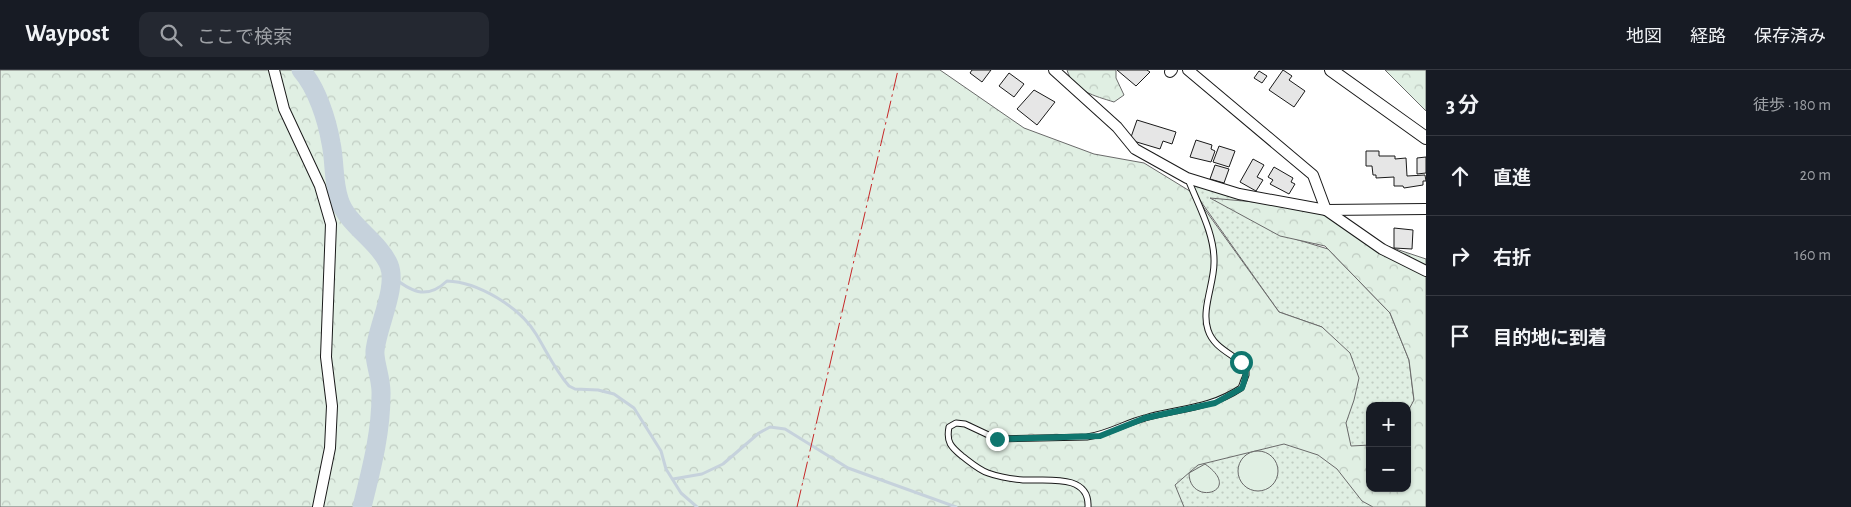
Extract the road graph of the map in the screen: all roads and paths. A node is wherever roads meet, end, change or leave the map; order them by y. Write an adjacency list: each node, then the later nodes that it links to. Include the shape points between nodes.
1 (274, 70): 10 (street, via 284,109 320,186 331,224 326,357 332,406 330,448)
2 (1054, 70): 6 (street, via 1116,127 1135,150)
3 (1188, 70): 8 (street, via 1313,175)
4 (1331, 70): 5 (street)
5 (1426, 138)
6 (1187, 178): 8 (street, via 1239,194); 11 (lane, via 1208,230 1214,261 1205,318 1208,332 1224,352 1246,367 1242,388 1215,403 1145,418 1087,438 997,439 965,424 956,423 949,427 947,437 951,447 986,473 1023,480 1060,480 1078,485 1085,491)
7 (1426, 209): 8 (street)
8 (1326, 210): 9 (street, via 1382,249)
9 (1426, 271)
10 (318, 507)
11 (1088, 507)

